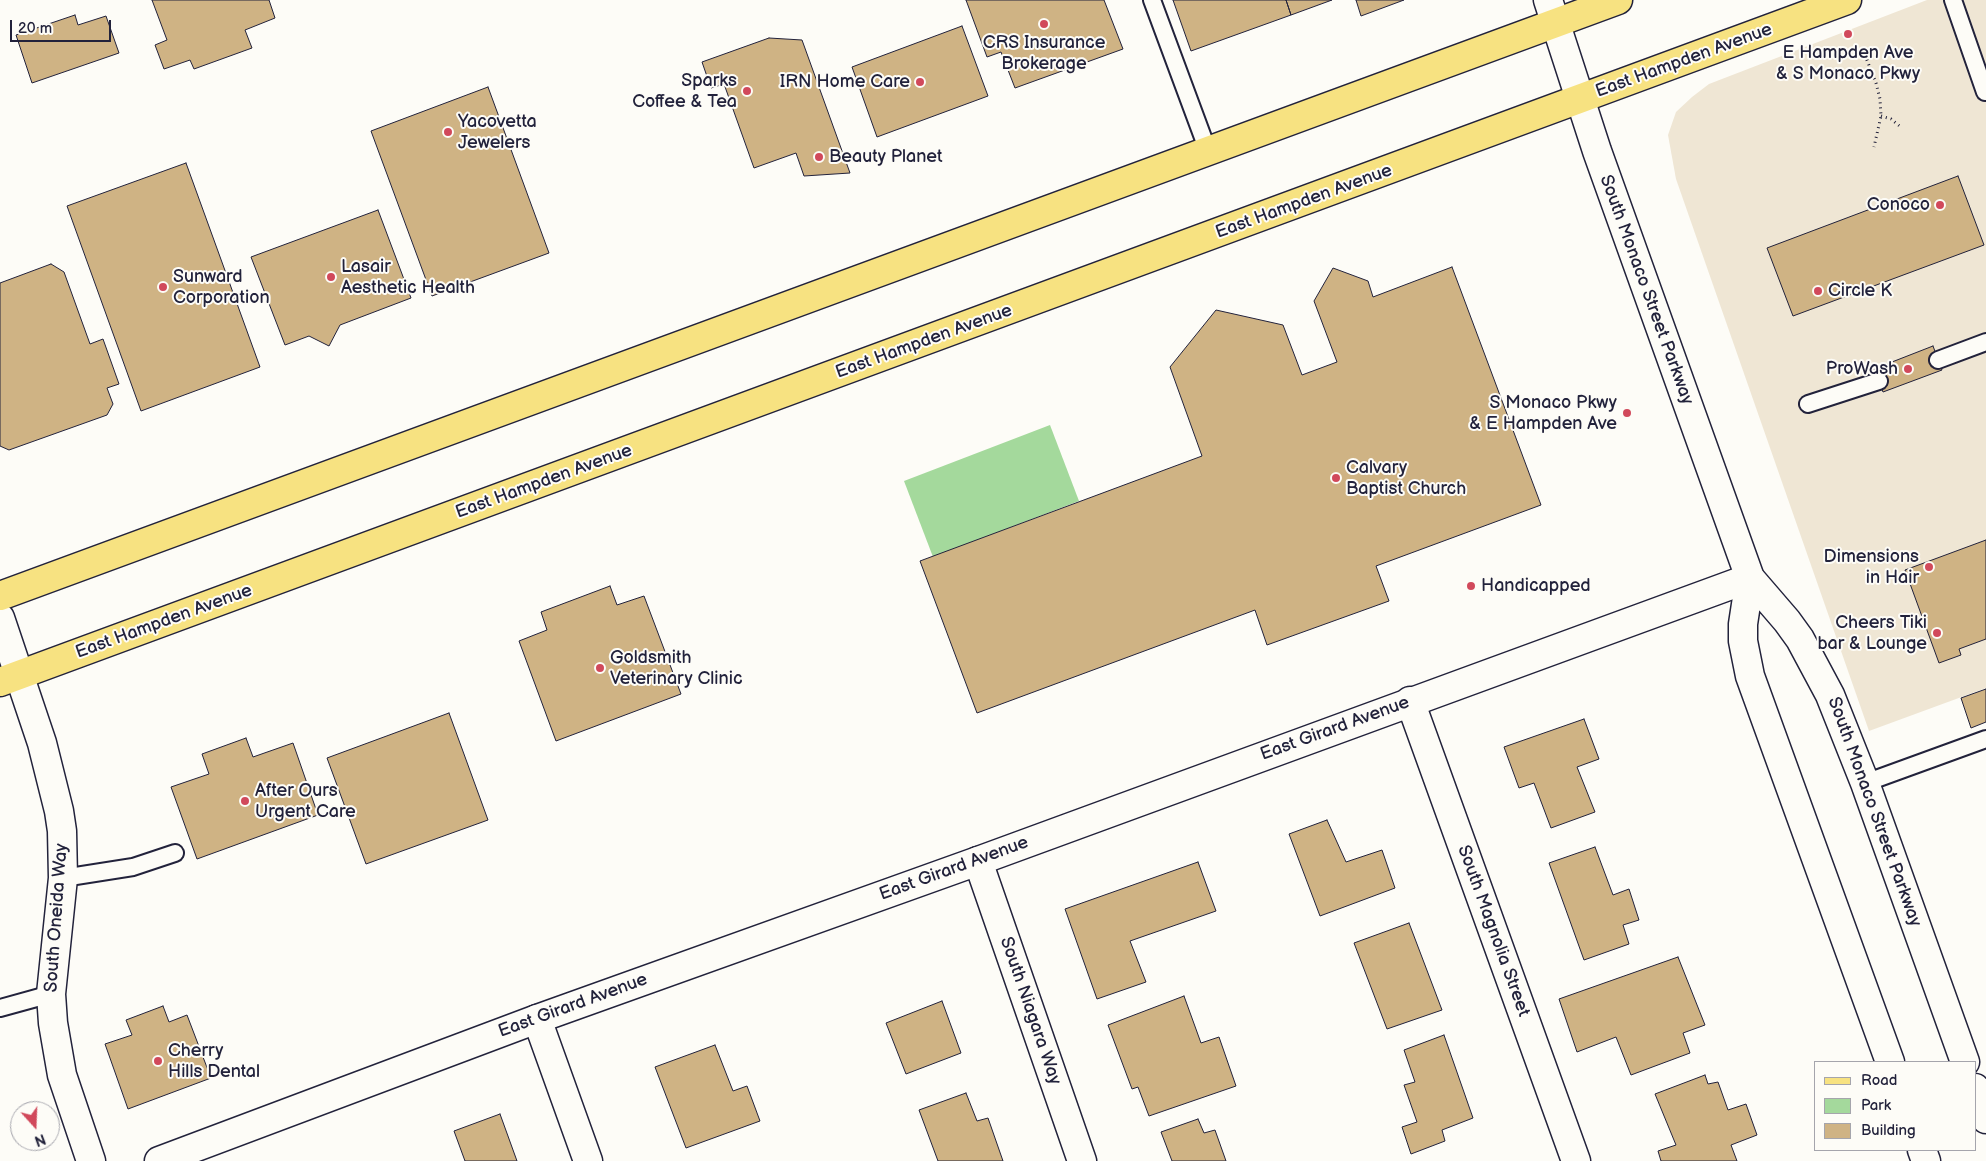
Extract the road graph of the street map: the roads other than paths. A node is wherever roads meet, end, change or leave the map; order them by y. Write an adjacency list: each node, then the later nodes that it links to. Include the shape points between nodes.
1 (1618, 0): 5 (main road)
2 (1847, 0): 7 (main road, East Hampden Avenue)
3 (1952, 0): 6 (lane)
4 (1154, 1): 8 (lane)
5 (1552, 11): 7 (street, South Monaco Street Parkway); 8 (main road)
6 (1985, 92)
7 (1581, 99): 13 (street, South Monaco Street Parkway); 16 (main road, East Hampden Avenue)
8 (1208, 151): 14 (main road)
9 (1986, 342): 10 (lane)
10 (1938, 360)
11 (1879, 381): 12 (lane)
12 (1808, 404)
13 (1750, 578): 17 (street, East Girard Avenue); 19 (street, South Monaco Street Parkway, via 1787,621 1816,666 1838,712); 26 (street, South Monaco Street Parkway, via 1743,624 1750,676)
14 (0, 596)
15 (0, 618): 16 (street, South Oneida Way)
16 (10, 678): 22 (street, South Oneida Way, via 42,743 56,794 62,832)
17 (1410, 701): 21 (street, East Girard Avenue); 34 (street, South Magnolia Street)
18 (1986, 739): 19 (lane)
19 (1865, 783): 27 (street, South Monaco Street Parkway)
20 (175, 853): 22 (lane, via 133,867)
21 (978, 861): 25 (street, East Girard Avenue); 33 (street, South Niagara Way)
22 (62, 878): 23 (street, South Oneida Way)
23 (51, 994): 24 (lane); 30 (street, South Oneida Way, via 55,1045 62,1075)
24 (0, 1008)
25 (537, 1019): 31 (street, East Girard Avenue); 32 (street)
26 (1890, 1061)
27 (1966, 1061)
28 (1976, 1091): 29 (street)
29 (1986, 1119)
30 (91, 1161)
31 (159, 1161)
32 (588, 1161)
33 (1082, 1161)
34 (1576, 1161)

